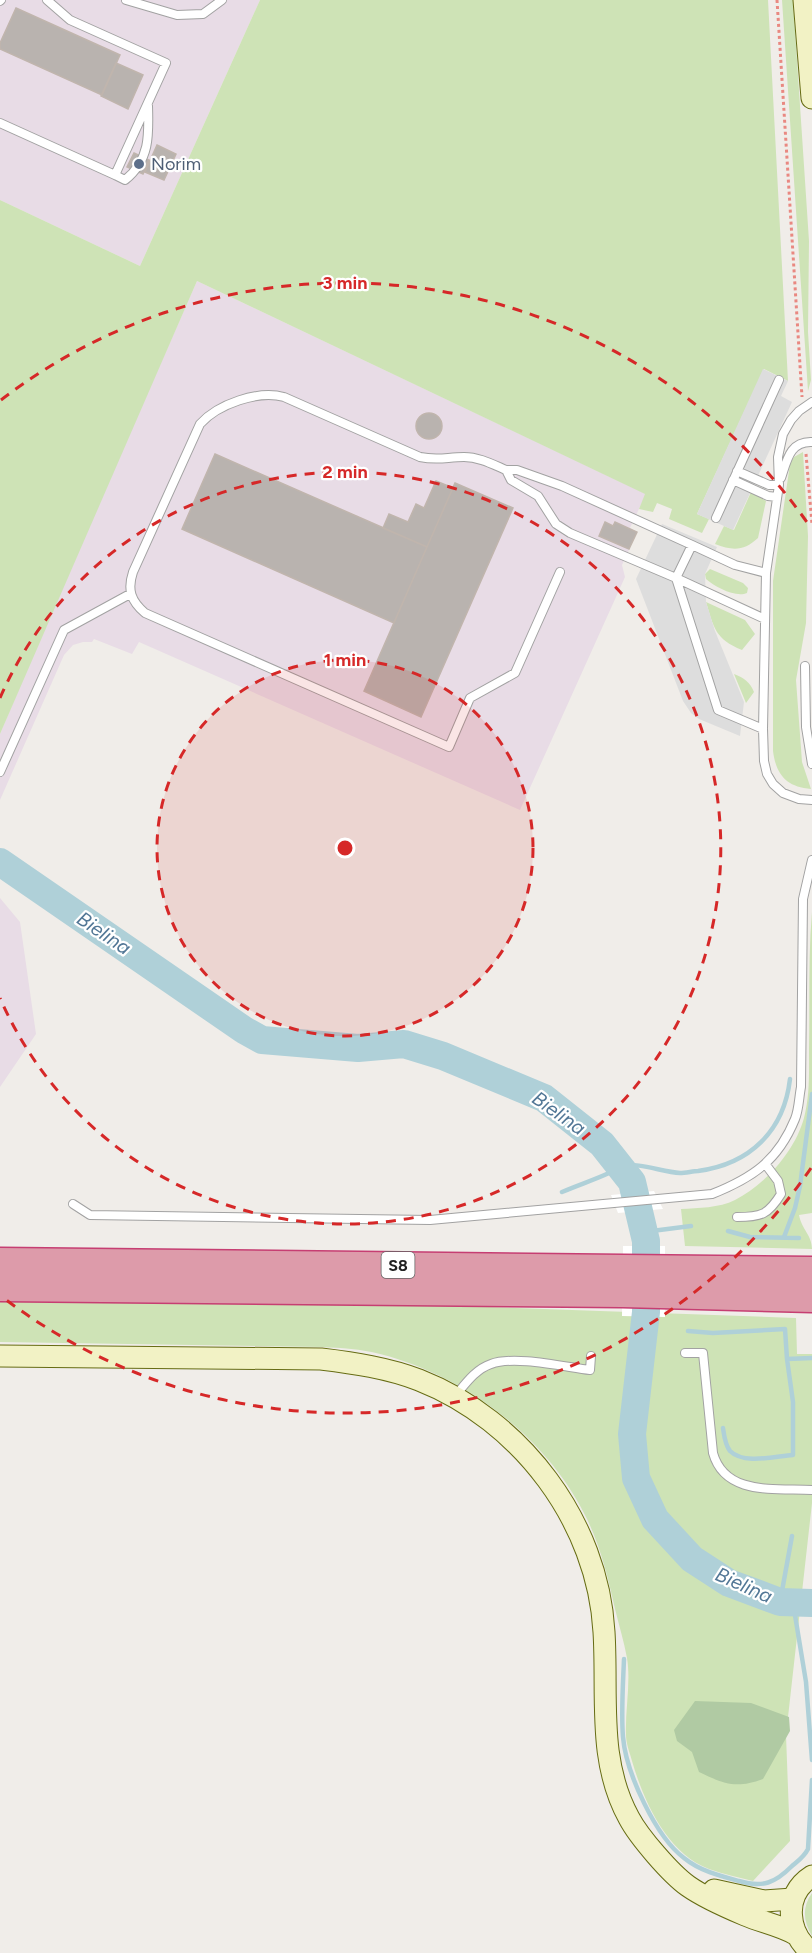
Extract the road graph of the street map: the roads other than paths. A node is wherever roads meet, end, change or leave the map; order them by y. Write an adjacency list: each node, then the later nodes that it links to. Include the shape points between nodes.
1 (47, 0): 6 (lane, via 70,20 166,63)
2 (126, 0): 3 (lane, via 177,15 203,14)
3 (222, 0)
4 (804, 0): 5 (main road)
5 (812, 98)
6 (148, 102): 8 (lane); 8 (lane, via 149,141 135,172 125,180)
7 (0, 123): 8 (lane)
8 (115, 176)
9 (778, 380): 13 (lane)
10 (808, 404): 15 (lane, via 791,420 782,440)
11 (809, 442): 15 (lane, via 790,451)
12 (506, 470): 18 (lane, via 517,470 562,486); 21 (lane, via 511,480 538,496 556,524 570,533); 22 (lane, via 477,458 420,457 284,397 257,394 208,415 200,424 133,572)
13 (737, 471): 14 (lane); 15 (lane, via 769,485)
14 (733, 480): 16 (lane); 17 (lane)
15 (779, 485): 16 (lane)
16 (777, 497): 20 (lane)
17 (716, 518)
18 (692, 545): 20 (lane, via 735,565); 21 (lane)
19 (560, 572): 22 (lane, via 515,673 470,698 449,747 146,613)
20 (766, 573): 23 (lane)
21 (676, 578): 23 (lane); 25 (lane, via 718,710)
22 (130, 594): 27 (lane, via 64,630)
23 (765, 619): 25 (lane)
24 (805, 666): 26 (lane, via 806,727)
25 (763, 729): 28 (lane, via 764,761 773,784 783,793)
26 (812, 764)
27 (0, 772)
28 (812, 800)
29 (812, 860): 30 (lane, via 803,899 801,1087 796,1117)
30 (766, 1165): 31 (lane, via 738,1184 712,1194 430,1220 90,1215); 32 (lane, via 778,1181 781,1194 772,1209 757,1217)
31 (73, 1204)
32 (737, 1217)
33 (0, 1262): 35 (highway, S8)
34 (812, 1271): 36 (highway, S8)
35 (623, 1280): 36 (highway, S8); 37 (highway, S8)
36 (665, 1281): 38 (highway, S8)
37 (0, 1287)
38 (812, 1298)
39 (685, 1353): 43 (lane, via 703,1353 713,1453 716,1464 728,1478 750,1486)
40 (0, 1356): 42 (main road, via 321,1359 398,1373)
41 (591, 1356): 42 (lane, via 590,1370 509,1361 491,1364 477,1372)
42 (454, 1397): 44 (main road, via 495,1425 528,1455 553,1487 590,1558 604,1631 608,1759 629,1820)
43 (812, 1490)
44 (668, 1866): 46 (main road, via 713,1890 764,1901); 47 (main road, via 687,1886 711,1900)
45 (812, 1876): 46 (main road, via 799,1887)
46 (793, 1899): 47 (main road)
47 (795, 1934): 48 (main road)
48 (812, 1953)

